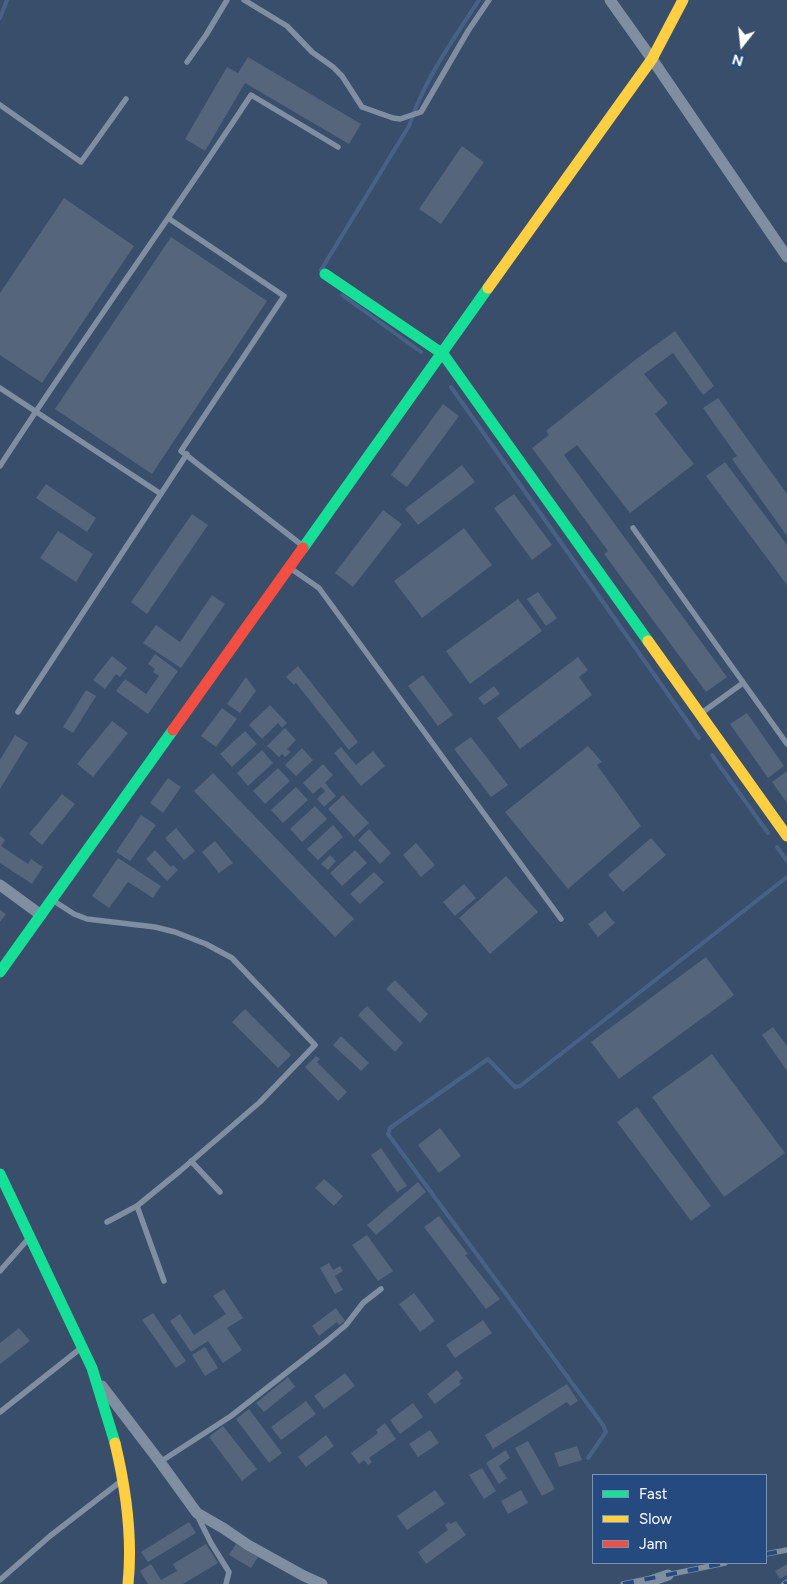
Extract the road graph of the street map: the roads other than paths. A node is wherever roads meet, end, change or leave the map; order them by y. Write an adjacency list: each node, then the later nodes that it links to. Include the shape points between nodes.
1 (227, 0): 7 (lane)
2 (244, 0): 3 (lane, via 287,26 312,52 334,67 362,107 393,118 405,118 420,112)
3 (490, 0)
4 (610, 0): 6 (street)
5 (683, 0): 6 (street)
6 (652, 59): 12 (street); 14 (street)
7 (187, 62)
8 (126, 99): 9 (lane, via 81,162)
9 (0, 105)
10 (338, 147): 11 (lane, via 251,95)
11 (168, 218): 16 (lane); 17 (lane, via 284,296 181,451)
12 (787, 257)
13 (325, 274): 14 (street)
14 (443, 354): 21 (street); 25 (street)
15 (0, 388): 16 (lane)
16 (36, 411): 18 (lane); 19 (lane)
17 (187, 454): 19 (lane); 21 (lane)
18 (0, 466)
19 (161, 494): 24 (lane)
20 (633, 528): 23 (lane)
21 (303, 546): 22 (street)
22 (290, 567): 29 (street); 31 (lane, via 319,588)
23 (743, 683): 25 (lane); 26 (lane)
24 (18, 712)
25 (700, 714): 27 (street)
26 (787, 744)
27 (787, 836)
28 (0, 885): 30 (street)
29 (52, 900): 30 (street); 33 (lane, via 88,919 154,926 175,932 232,958 315,1045 260,1102)
30 (41, 915): 32 (street)
31 (561, 919)
32 (0, 972)
33 (191, 1161): 35 (lane); 36 (lane)
34 (0, 1174): 38 (street)
35 (220, 1192)
36 (137, 1206): 37 (lane); 40 (lane)
37 (106, 1222)
38 (30, 1236): 39 (lane); 42 (street)
39 (0, 1271)
40 (164, 1281)
41 (380, 1289): 45 (lane, via 327,1341 231,1416)
42 (82, 1347): 43 (street); 44 (lane)
43 (94, 1376): 45 (street); 46 (street, via 109,1420)
44 (0, 1412)
45 (160, 1462): 47 (street)
46 (123, 1480): 49 (lane, via 50,1536); 50 (street, via 131,1541)
47 (196, 1513): 51 (lane, via 229,1572); 52 (street)
48 (668, 1575): 53 (street)
49 (0, 1580)
50 (128, 1584)
51 (226, 1584)
52 (322, 1584)
53 (642, 1584)

